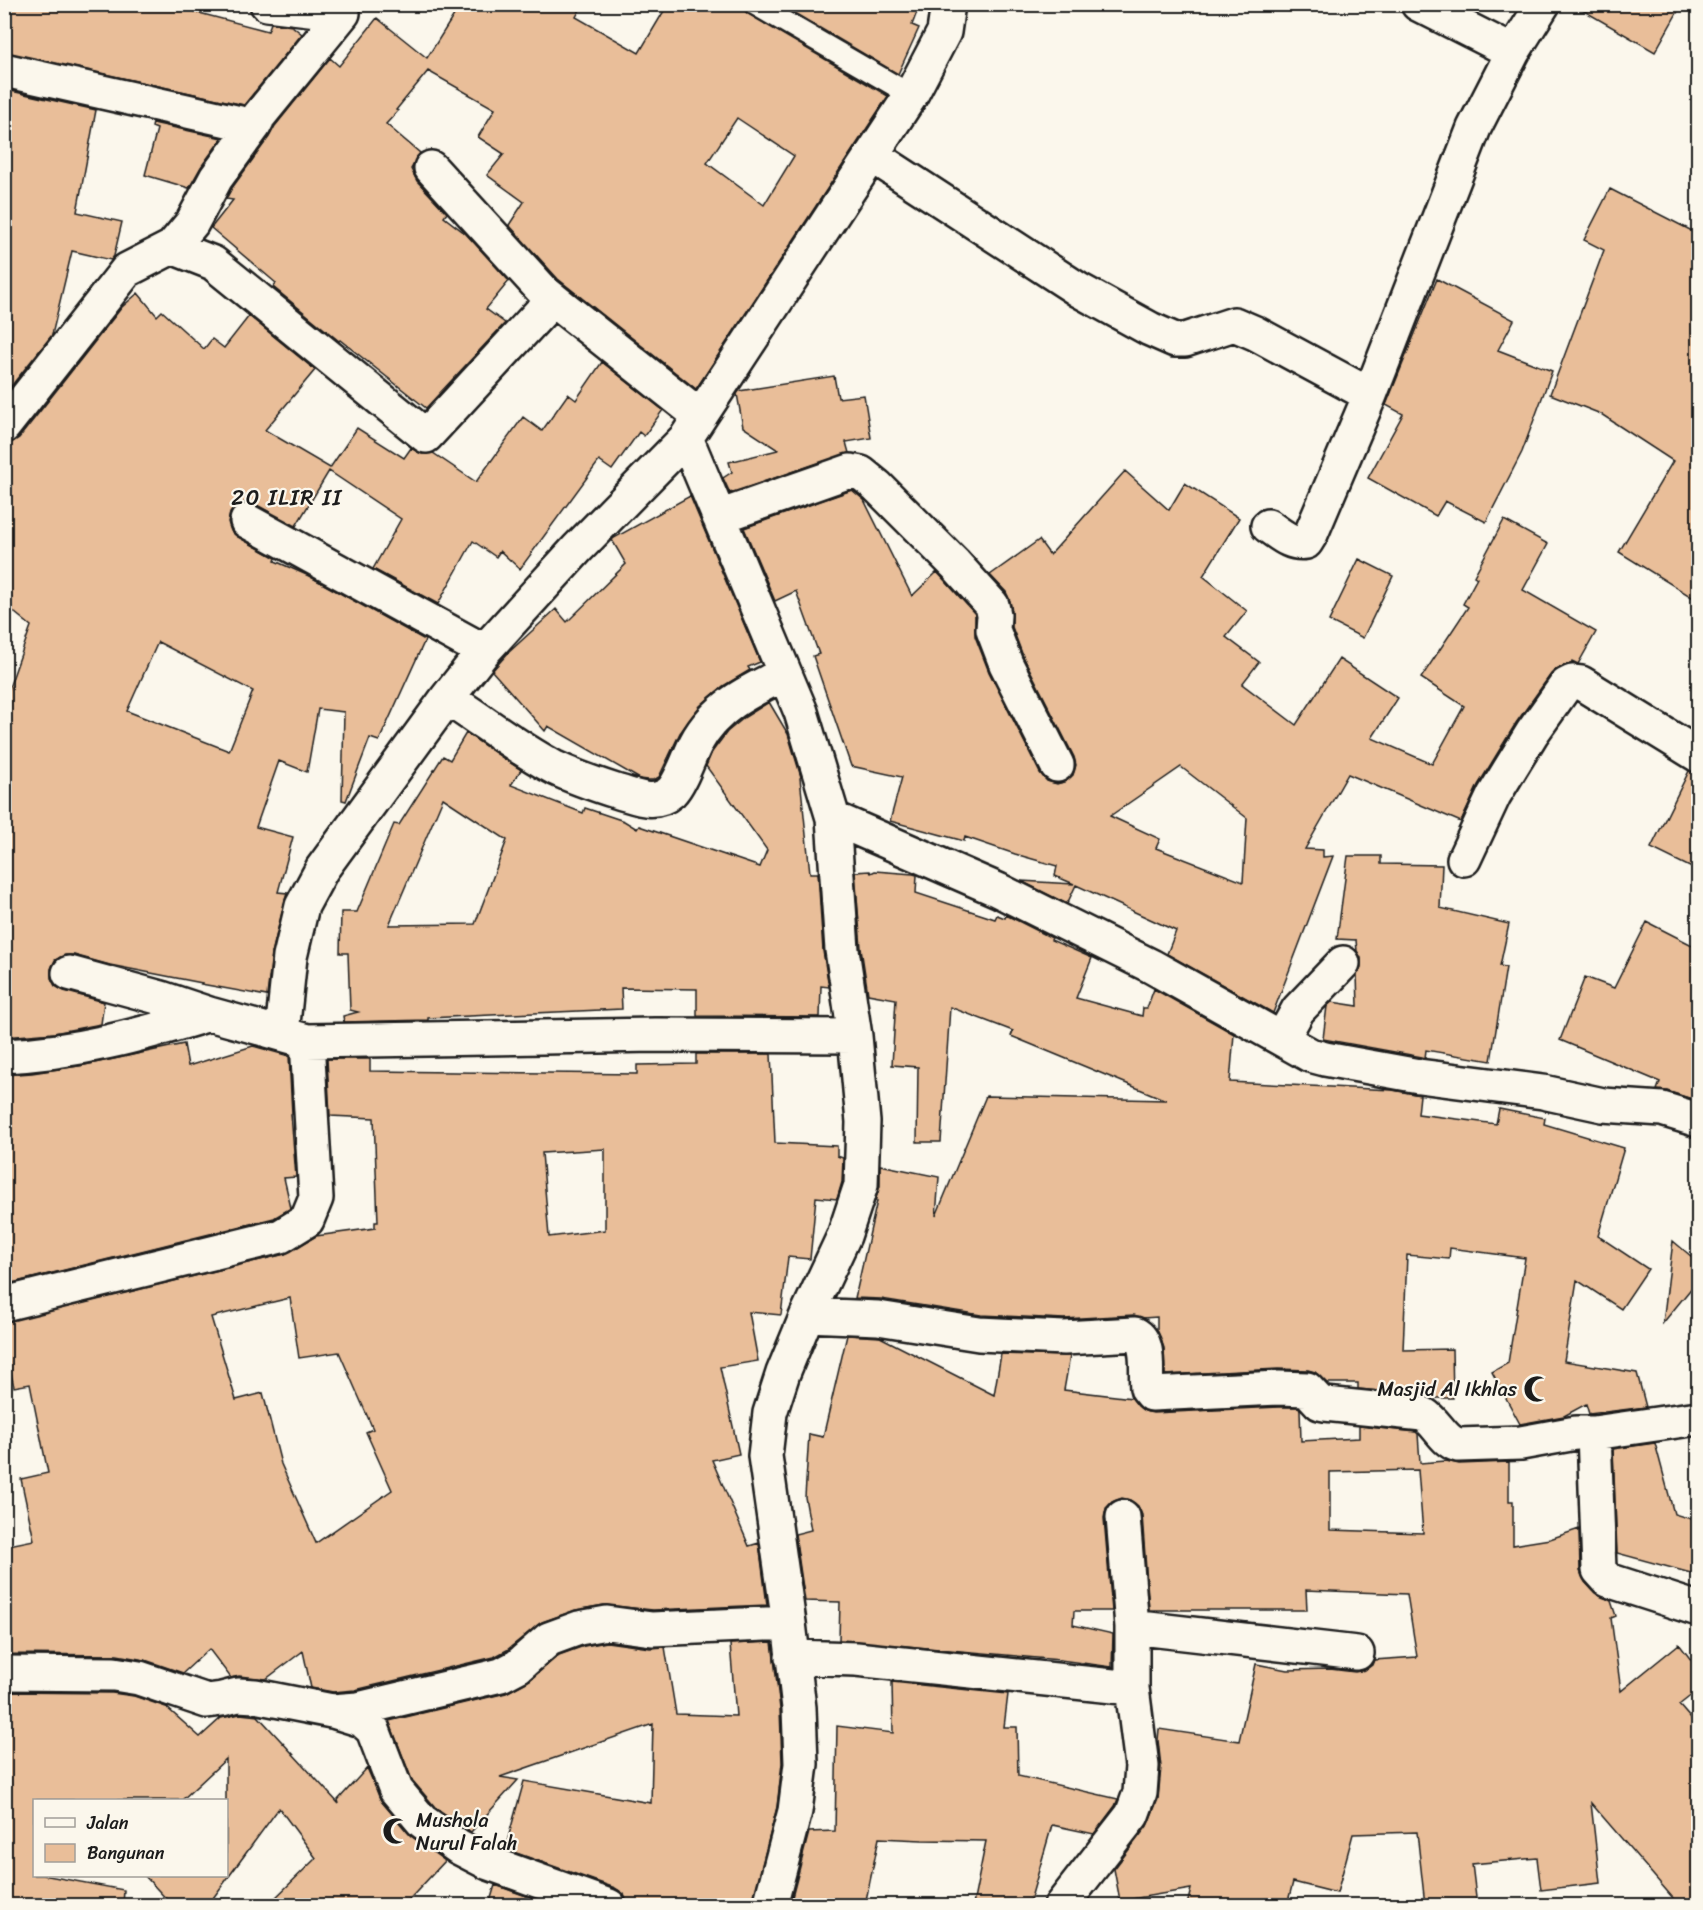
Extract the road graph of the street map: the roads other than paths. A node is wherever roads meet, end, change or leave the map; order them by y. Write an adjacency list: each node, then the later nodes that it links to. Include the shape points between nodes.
1 (267, 4): 6 (street)
2 (754, 4): 9 (lane)
3 (948, 4): 9 (street, via 944,32)
4 (1418, 4): 7 (street)
5 (1543, 4): 7 (street)
6 (351, 9): 10 (street)
7 (1516, 48): 15 (street, via 1474,128)
8 (5, 72): 10 (street)
9 (911, 95): 11 (street)
10 (254, 126): 13 (street, via 216,178 192,223)
11 (873, 156): 15 (street, via 1079,290 1150,329 1185,340 1234,324); 17 (street)
12 (431, 168): 14 (street)
13 (172, 247): 14 (street, via 213,263 426,436); 16 (street, via 127,270)
14 (553, 299): 17 (street)
15 (1370, 395): 20 (street, via 1306,542 1291,541)
16 (4, 426)
17 (693, 427): 18 (street); 21 (street)
18 (719, 517): 22 (street); 25 (street, via 850,471 861,473 992,605 993,630 1006,664)
19 (247, 521): 21 (street)
20 (1268, 526)
21 (484, 651): 23 (street)
22 (784, 674): 23 (street, via 755,688 709,722 673,790 664,798 649,801 556,768); 26 (street, via 801,712)
23 (447, 698): 32 (street, via 322,869 302,906 290,957)
24 (1698, 754): 27 (street, via 1581,683 1572,682 1532,733 1494,795)
25 (1057, 765)
26 (833, 818): 31 (street, via 842,950); 33 (street, via 998,890 1151,966)
27 (1464, 859)
28 (1343, 963): 33 (street, via 1298,1010)
29 (69, 973): 30 (street)
30 (209, 1014): 32 (street); 34 (street, via 110,1042)
31 (855, 1036): 32 (street); 37 (street, via 863,1122 861,1185 844,1236)
32 (295, 1037): 36 (street, via 316,1198 307,1220 282,1236)
33 (1282, 1039): 35 (street, via 1325,1059 1543,1092 1602,1105 1662,1109)
34 (4, 1056)
35 (1698, 1120)
36 (4, 1304)
37 (807, 1315): 39 (street, via 878,1318 979,1334 1064,1338 1135,1334 1145,1350 1147,1388 1152,1394 1307,1389 1320,1403 1423,1414 1458,1445 1521,1443); 42 (street, via 770,1413 765,1456)
38 (1698, 1418): 39 (street)
39 (1594, 1433): 41 (street, via 1601,1574 1608,1580)
40 (1123, 1517): 43 (street)
41 (1698, 1609)
42 (789, 1623): 45 (street); 48 (street, via 652,1629 607,1623 579,1628 549,1639 501,1675 358,1709)
43 (1132, 1627): 44 (street); 47 (street)
44 (1356, 1653)
45 (792, 1658): 47 (street, via 856,1659); 50 (street, via 801,1764 795,1811)
46 (4, 1673): 48 (street, via 114,1674 139,1678 207,1701 255,1696)
47 (1132, 1688): 51 (street, via 1142,1766 1140,1793 1132,1815)
48 (332, 1711): 49 (street, via 362,1720 373,1730 396,1790 422,1821 458,1848 489,1863)
49 (609, 1905)
50 (770, 1905)
51 (1061, 1905)

